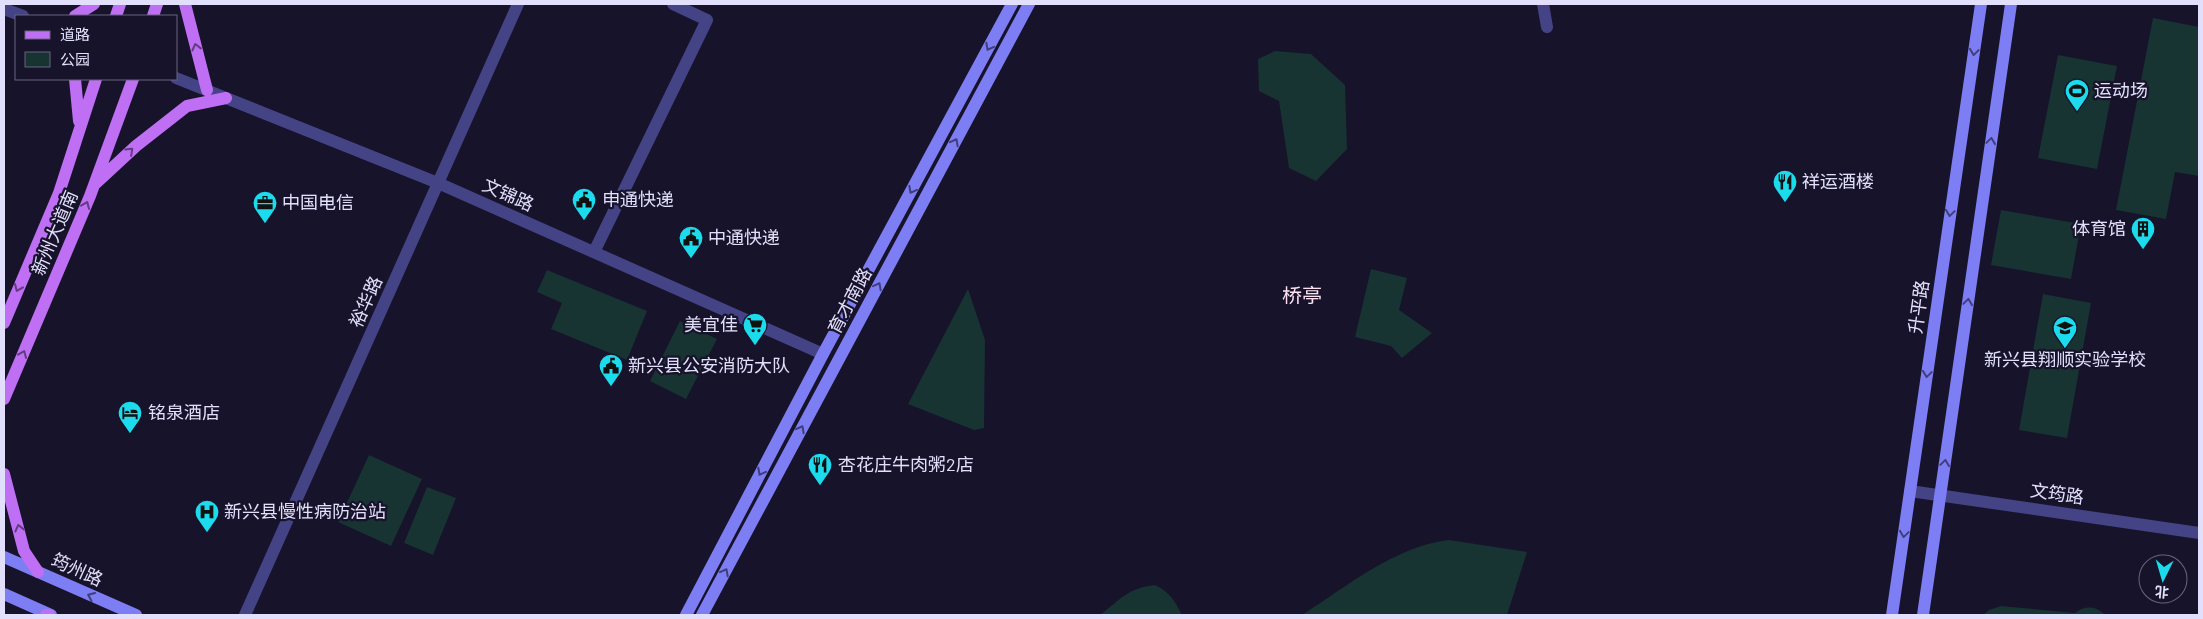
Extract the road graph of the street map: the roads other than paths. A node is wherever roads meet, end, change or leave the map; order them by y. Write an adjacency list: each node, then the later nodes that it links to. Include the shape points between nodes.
1 (94, 4): 12 (main road)
2 (185, 4): 18 (main road, one-way to 2)
3 (518, 4): 22 (street, 裕华路)
4 (673, 4): 23 (street, via 707,20)
5 (1012, 4): 25 (street, 育才南路, one-way to 25)
6 (1029, 4): 38 (street, 育才南路, one-way to 6)
7 (1543, 4): 13 (street)
8 (1981, 4): 28 (street, 升平路, one-way to 28)
9 (2011, 4): 29 (street, one-way to 9)
10 (4, 8): 11 (street)
11 (21, 15)
12 (77, 15)
13 (1547, 27)
14 (178, 79): 18 (street, 文锦路)
15 (75, 80): 20 (main road)
16 (96, 80): 20 (main road, 新州大道南)
17 (133, 80): 21 (main road, 新州大道南)
18 (207, 90): 19 (street, 文锦路)
19 (226, 98): 21 (main road, one-way to 19, via 187,106); 22 (street, 文锦路)
20 (79, 130): 24 (main road, 新州大道南, one-way to 24, via 59,193)
21 (94, 184): 26 (main road, 新州大道南, one-way to 21)
22 (438, 184): 23 (street, 文锦路); 36 (street, 裕华路)
23 (594, 252): 25 (street, 文锦路)
24 (4, 323)
25 (823, 354): 37 (street, 育才南路, one-way to 37)
26 (4, 399)
27 (4, 474): 32 (main road, one-way to 27, via 24,551)
28 (1910, 491): 29 (street, 文筠路); 39 (street, 升平路, one-way to 39)
29 (1940, 495): 30 (street, 文筠路); 40 (street)
30 (2199, 532)
31 (4, 557): 32 (street, 筠州路)
32 (38, 572): 35 (street, 筠州路, one-way to 32)
33 (4, 594): 34 (street)
34 (49, 615)
35 (136, 615)
36 (245, 615)
37 (686, 615)
38 (702, 615)
39 (1892, 615)
40 (1923, 615)

